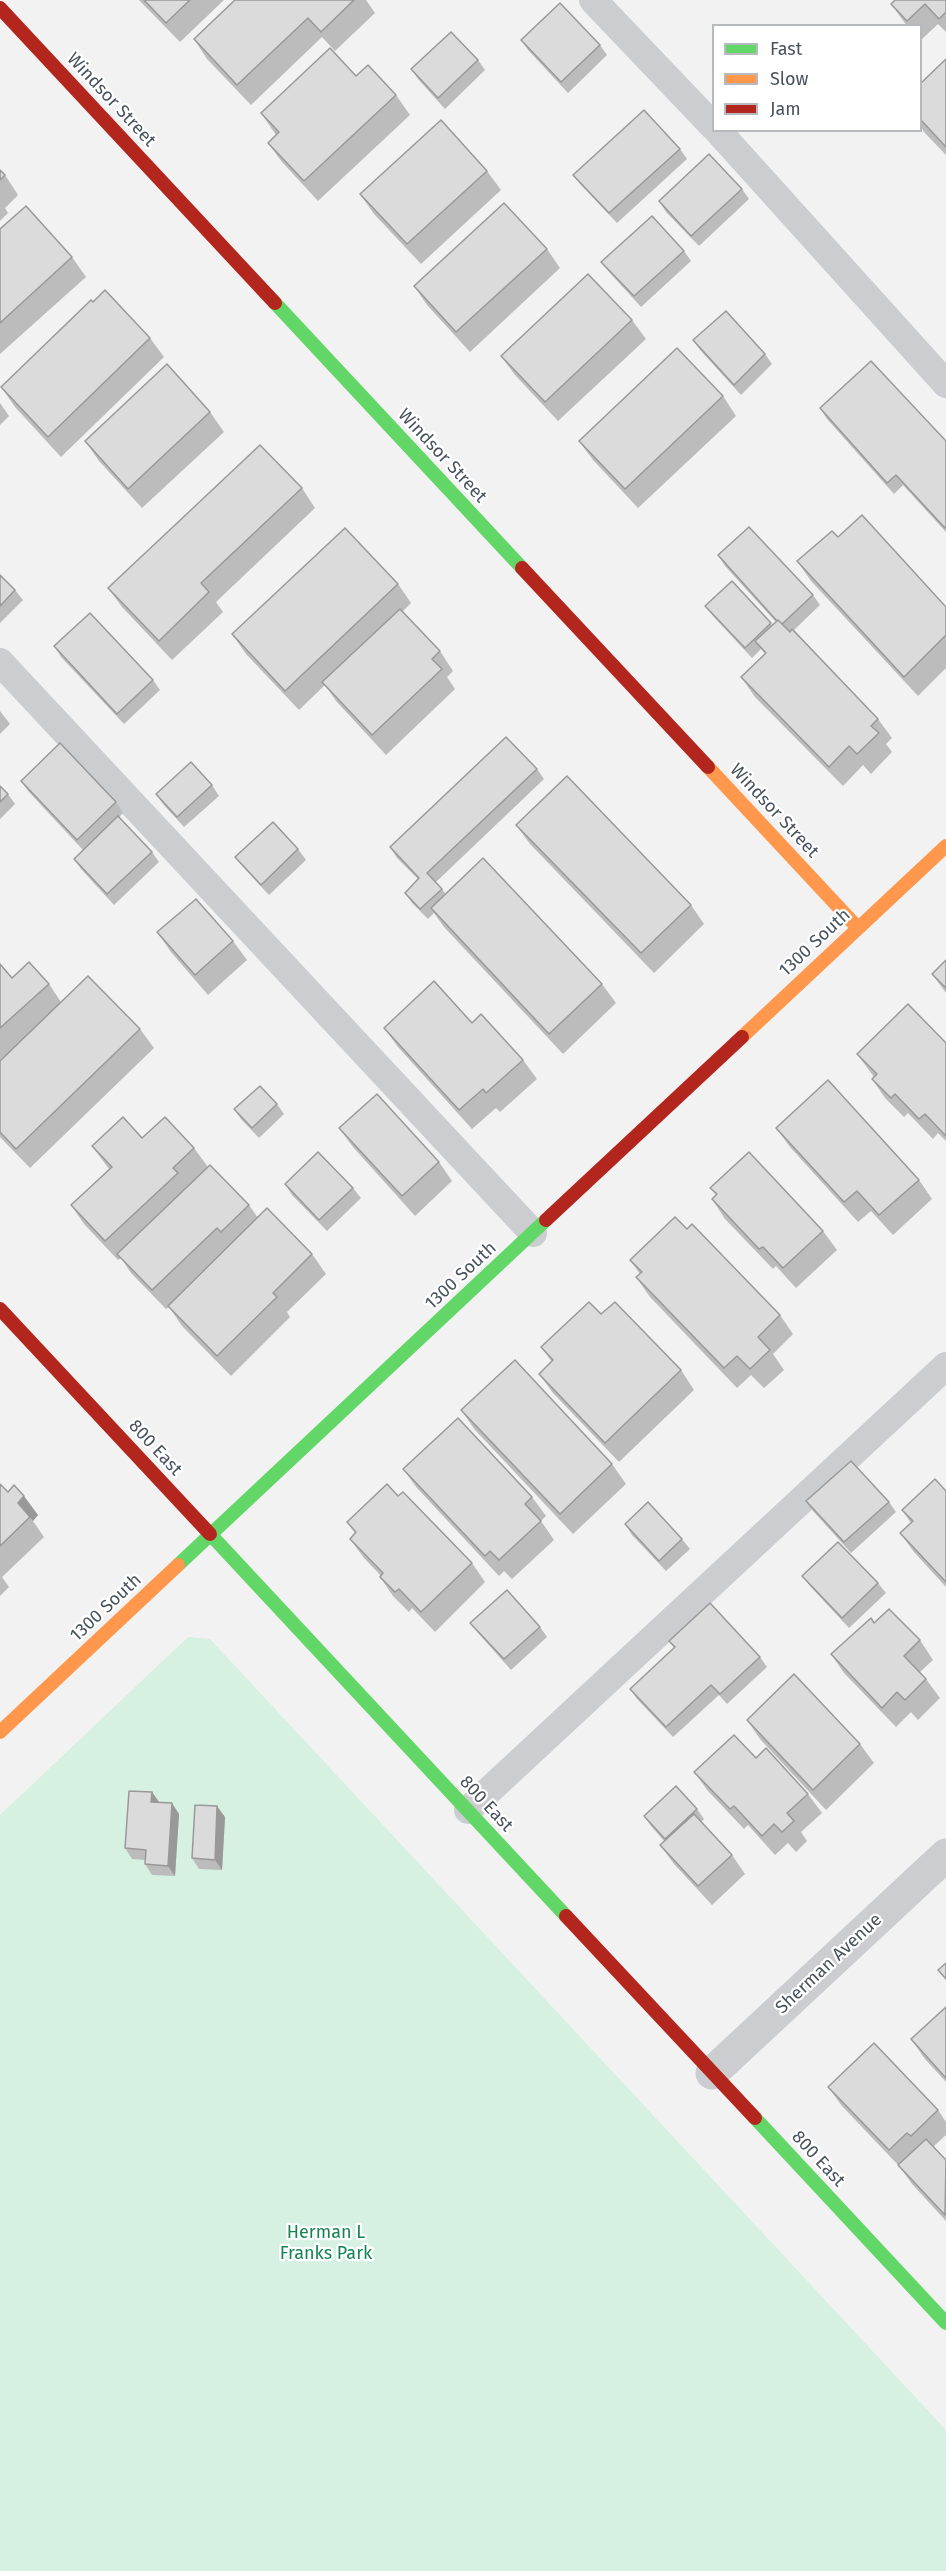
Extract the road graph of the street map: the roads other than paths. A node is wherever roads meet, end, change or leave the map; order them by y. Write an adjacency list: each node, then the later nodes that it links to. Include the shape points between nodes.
1 (593, 0): 3 (lane)
2 (0, 8): 8 (street, Windsor Street)
3 (712, 125)
4 (719, 132): 5 (lane)
5 (946, 384)
6 (0, 662): 9 (lane)
7 (946, 846): 8 (street, 1300 South)
8 (858, 928): 9 (street, 1300 South)
9 (533, 1233): 12 (street, 1300 South)
10 (0, 1309): 12 (street, 800 East)
11 (946, 1366): 14 (lane)
12 (211, 1535): 13 (street, 1300 South); 14 (street, 800 East)
13 (0, 1732)
14 (468, 1810): 16 (street, 800 East)
15 (946, 1855): 16 (street, Sherman Avenue)
16 (712, 2073): 17 (street, 800 East)
17 (946, 2323)

